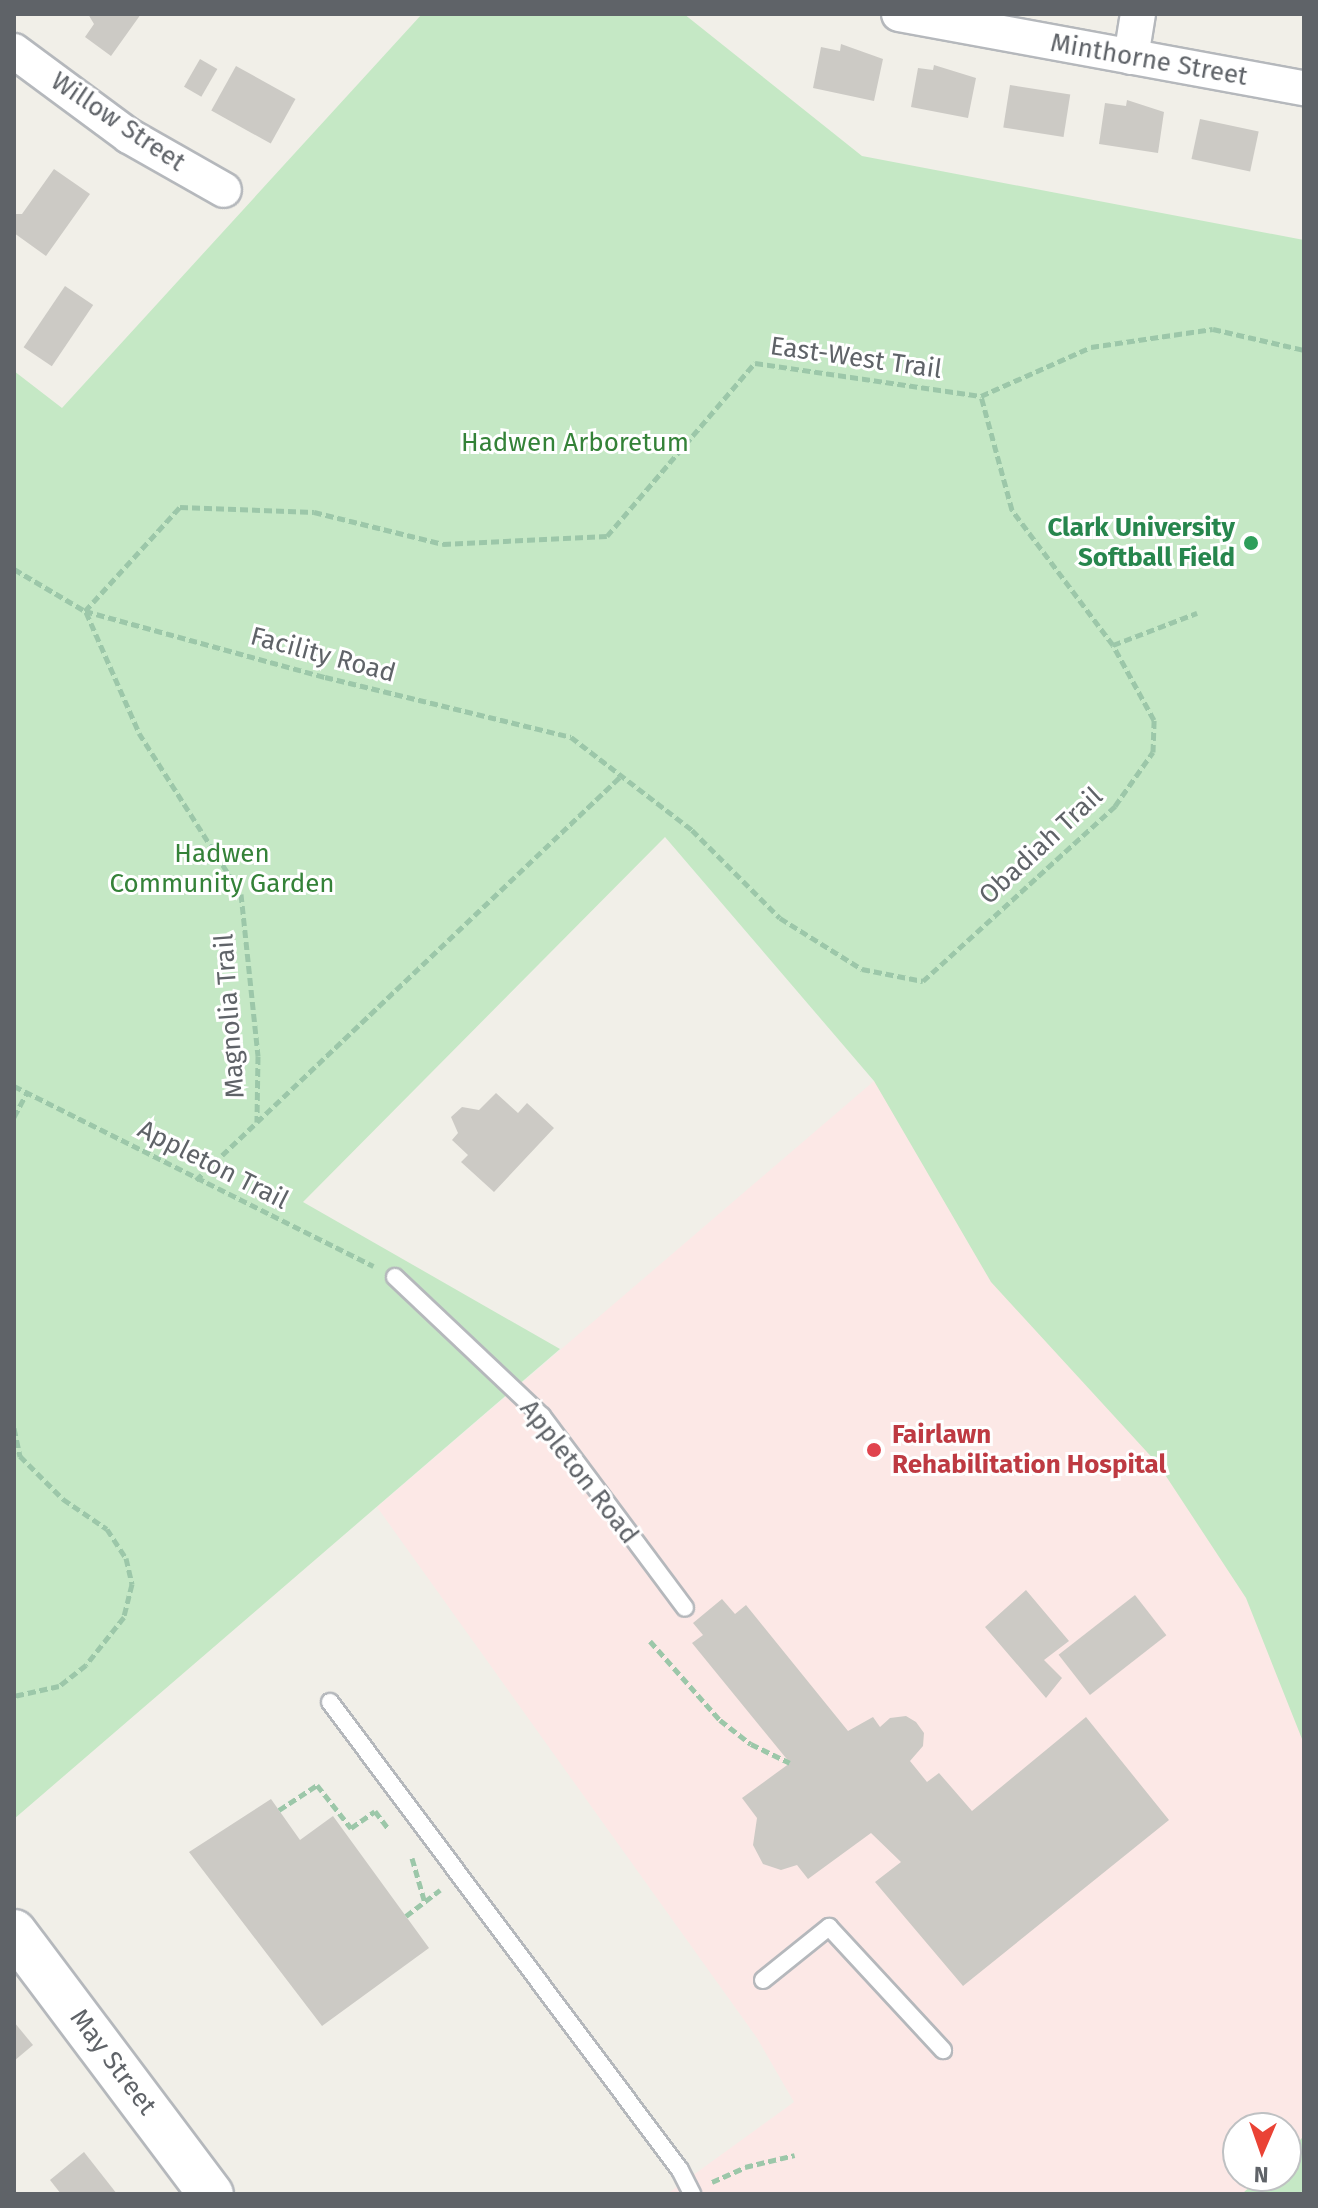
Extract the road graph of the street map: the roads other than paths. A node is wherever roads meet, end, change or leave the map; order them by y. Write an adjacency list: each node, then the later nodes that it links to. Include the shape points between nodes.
1 (899, 14): 4 (street, Minthorne Street)
2 (1138, 14): 4 (street)
3 (14, 51): 6 (street, Willow Street, via 129,136)
4 (1131, 57): 5 (street, Minthorne Street)
5 (1304, 88)
6 (224, 190)
7 (395, 1277): 8 (lane, Appleton Road, via 542,1416)
8 (685, 1608)
9 (330, 1702): 13 (lane)
10 (14, 1932): 14 (street, May Street)
11 (763, 1980): 12 (lane, via 829,1927)
12 (943, 2050)
13 (698, 2190)
14 (211, 2194)

